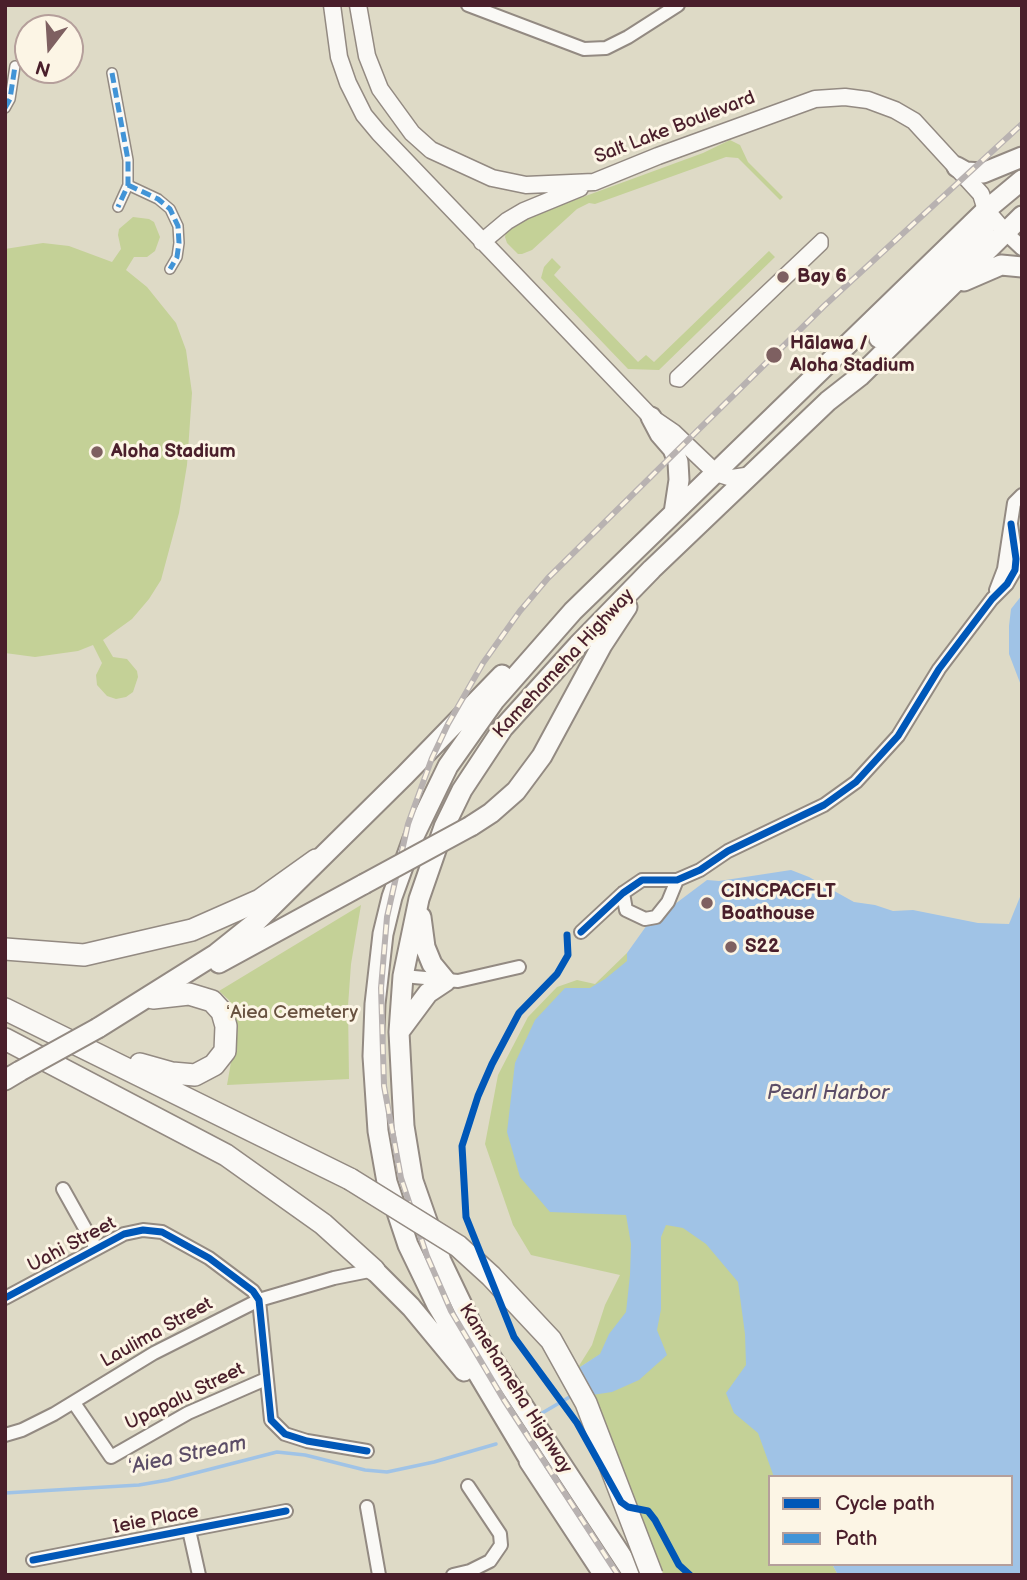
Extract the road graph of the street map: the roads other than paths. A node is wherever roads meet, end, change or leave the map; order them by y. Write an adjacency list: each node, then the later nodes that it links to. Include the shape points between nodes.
1 (332, 5): 17 (main road, via 339,57 364,115)
2 (358, 5): 11 (main road, Salt Lake Boulevard, via 367,56 380,89 431,149 492,178 526,186)
3 (468, 5): 4 (street, via 584,49 606,48)
4 (678, 5)
5 (14, 73): 7 (street)
6 (112, 73): 12 (street, via 125,138)
7 (5, 108)
8 (1022, 158): 9 (main road, via 983,173)
9 (957, 167): 11 (main road, Salt Lake Boulevard, via 914,121 868,100 845,97 815,99); 14 (main road, Salt Lake Boulevard, via 981,194)
10 (1022, 180): 14 (main road, Kamehameha Highway)
11 (594, 182): 17 (main road, via 524,211)
12 (128, 185): 13 (street); 21 (street, via 170,209 179,243)
13 (118, 207)
14 (986, 210): 16 (main road, Salt Lake Boulevard); 23 (main road, via 984,229 974,243 861,356); 25 (main road, Kamehameha Highway)
15 (1022, 216): 16 (main road, Kamehameha Highway)
16 (1005, 232): 19 (street); 22 (main road, Kamehameha Highway)
17 (482, 242): 24 (main road)
18 (823, 244): 18 (street, via 818,239 675,376 675,381 680,382)
19 (1022, 248)
20 (1022, 267): 22 (main road, via 1001,265 968,277)
21 (170, 269)
22 (940, 297): 23 (main road, Kamehameha Highway)
23 (828, 401): 26 (main road, Kamehameha Highway)
24 (651, 417): 25 (main road, via 677,435); 28 (main road, via 677,459)
25 (716, 474): 26 (main road, via 732,478); 28 (main road, Kamehameha Highway)
26 (752, 475): 29 (main road, Kamehameha Highway)
27 (1022, 495): 32 (street, via 1014,503 1004,569 992,599 939,669 903,729 856,782 824,805)
28 (674, 513): 30 (main road, Kamehameha Highway)
29 (652, 569): 34 (main road, Kamehameha Highway, via 569,655 482,756 444,827); 41 (main road, bridge, via 602,645 542,756 516,791 491,813)
30 (573, 611): 31 (main road, via 524,652); 36 (main road, Kamehameha Highway, via 494,701 448,766 414,836)
31 (316, 860): 37 (highway, via 260,900 192,930 84,955); 43 (main road, via 284,895 216,954)
32 (677, 880): 33 (street, via 642,880); 33 (street, via 656,917 645,919 626,910)
33 (623, 893): 35 (street)
34 (419, 899): 39 (main road, Kamehameha Highway); 40 (main road, via 425,947)
35 (581, 932)
36 (383, 934): 39 (main road, via 388,953); 55 (main road, Kamehameha Highway, via 373,1056 387,1182 408,1245 437,1305)
37 (5, 949)
38 (519, 967): 40 (street)
39 (403, 976): 40 (street); 44 (main road, Kamehameha Highway)
40 (446, 981): 44 (main road, via 428,993)
41 (153, 998): 43 (main road); 46 (highway, via 189,994 212,1000 222,1012 227,1038 215,1065 184,1076)
42 (5, 1009): 46 (highway)
43 (98, 1028): 47 (main road, bridge)
44 (399, 1032): 68 (main road, Kamehameha Highway, via 404,1126 413,1181 441,1261 476,1334)
45 (5, 1039): 50 (highway, via 226,1155 323,1224)
46 (89, 1050): 69 (highway, bridge, via 350,1179 457,1246 499,1284 551,1340 586,1404)
47 (13, 1076)
48 (63, 1189): 49 (street)
49 (96, 1248): 51 (street, Uahi Street); 52 (street, Uahi Street, via 124,1234 162,1233 209,1258)
50 (374, 1270): 52 (street, Laulima Street, via 333,1274); 55 (main road, Kamehameha Highway, via 411,1307)
51 (5, 1297)
52 (259, 1300): 53 (street, Upapalu Street); 54 (street, Laulima Street, via 153,1353)
53 (266, 1379): 54 (street, Upapalu Street, via 188,1413 111,1457); 57 (street, via 271,1420 285,1434)
54 (74, 1403): 56 (street, Laulima Street)
55 (504, 1420): 67 (main road, Kamehameha Highway)
56 (5, 1435)
57 (367, 1451)
58 (468, 1486): 63 (street, via 500,1534 501,1545 490,1561)
59 (367, 1507): 65 (street)
60 (286, 1511): 61 (street, Ieie Place)
61 (189, 1530): 62 (street, Ieie Place); 64 (street)
62 (33, 1560)
63 (471, 1573): 66 (street)
64 (199, 1575)
65 (379, 1575)
66 (453, 1575)
67 (604, 1575)
68 (634, 1575)
69 (652, 1575)

